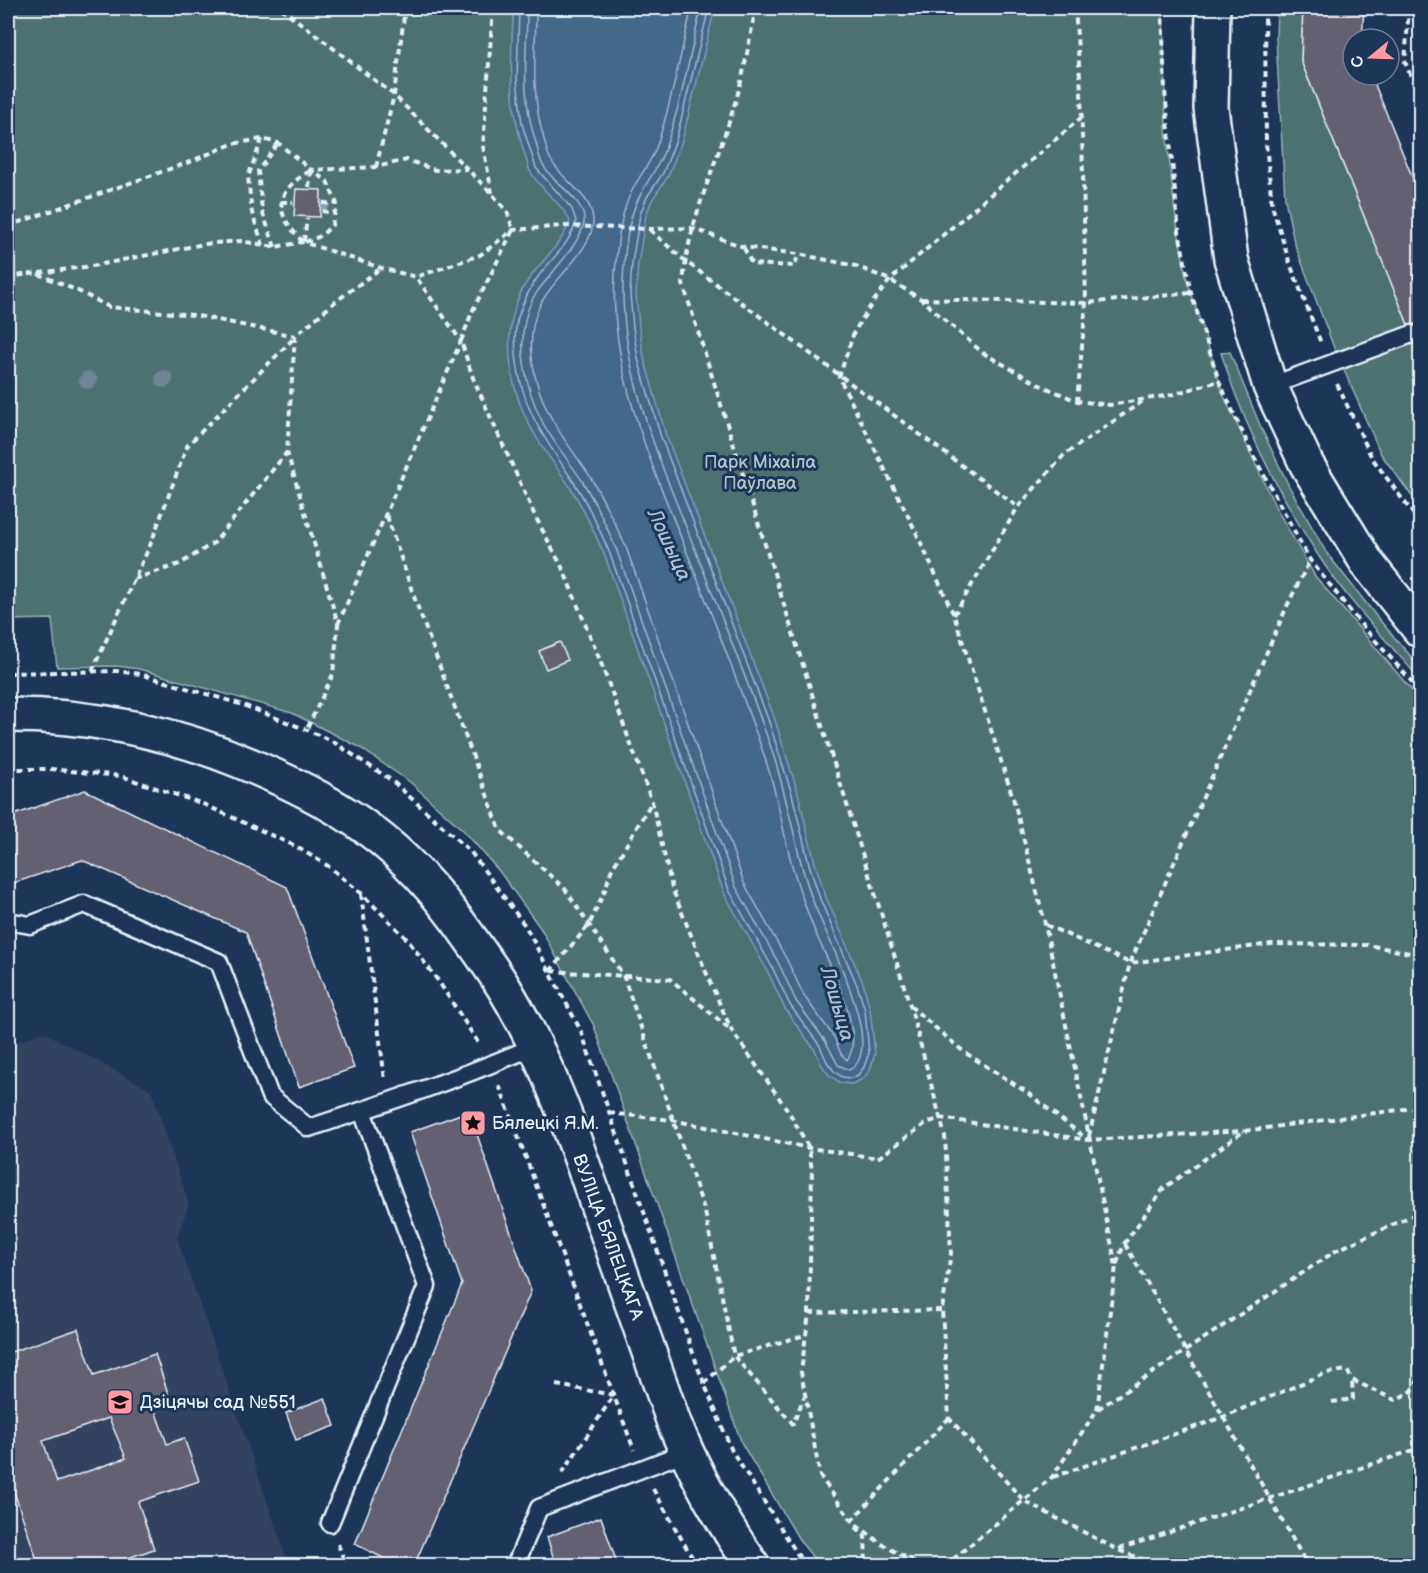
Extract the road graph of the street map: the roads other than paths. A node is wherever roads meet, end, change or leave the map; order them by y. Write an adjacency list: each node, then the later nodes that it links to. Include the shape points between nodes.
1 (1213, 8): 3 (street, via 1211,108 1231,259)
2 (1412, 334): 3 (lane)
3 (1270, 386): 4 (street, via 1307,465 1367,563)
4 (1420, 630)
5 (8, 715): 7 (street, ВУЛІЦА БЯЛЕЦКАГА, via 116,723 180,738 294,784 334,807 369,830 432,889 506,990)
6 (8, 921): 8 (lane, via 30,925 84,904 219,962 270,1096 309,1128)
7 (535, 1046): 8 (lane); 9 (street, ВУЛІЦА БЯЛЕЦКАГА, via 578,1151)
8 (362, 1111): 10 (lane, via 427,1286)
9 (686, 1452): 11 (lane, via 539,1509); 12 (street, ВУЛІЦА БЯЛЕЦКАГА, via 722,1520)
10 (330, 1523)
11 (515, 1566)
12 (753, 1566)

